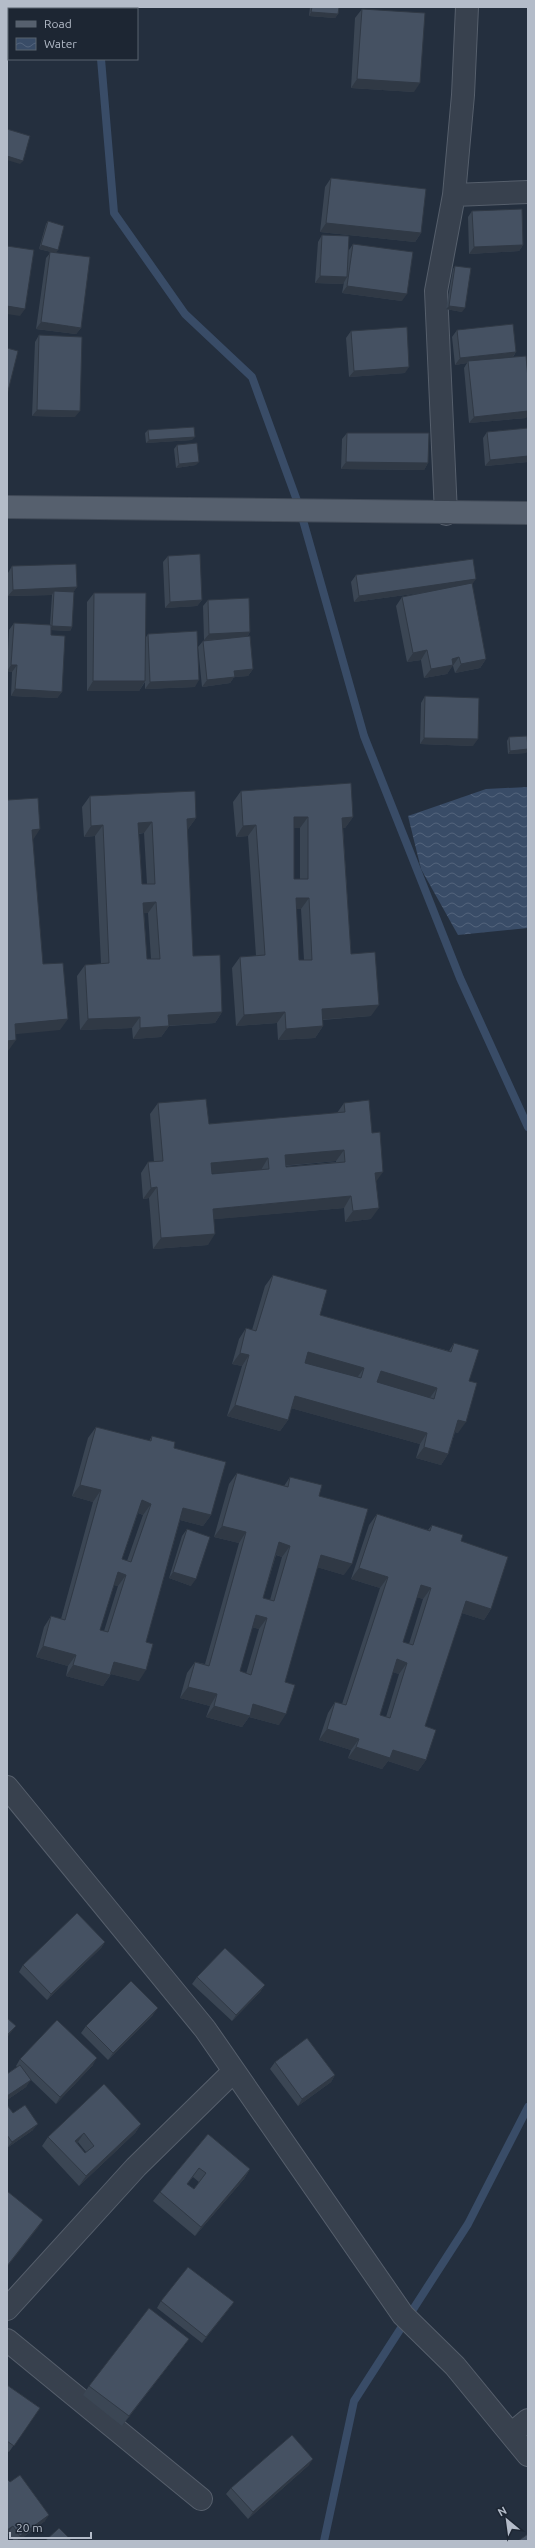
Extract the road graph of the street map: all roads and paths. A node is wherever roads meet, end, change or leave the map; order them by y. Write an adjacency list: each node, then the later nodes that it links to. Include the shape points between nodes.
1 (467, 7): 3 (street, via 463,95)
2 (528, 192): 3 (street)
3 (454, 195): 6 (street, via 436,291)
4 (7, 508): 6 (main road)
5 (528, 513): 6 (main road)
6 (446, 514)
7 (7, 1786): 8 (street, via 205,2029)
8 (234, 2071): 9 (street, via 136,2167); 12 (street, via 358,2252 412,2325 455,2366)
9 (7, 2309)
10 (7, 2340): 14 (street)
11 (528, 2420): 12 (street)
12 (511, 2434): 13 (street)
13 (528, 2455)
14 (202, 2499)

